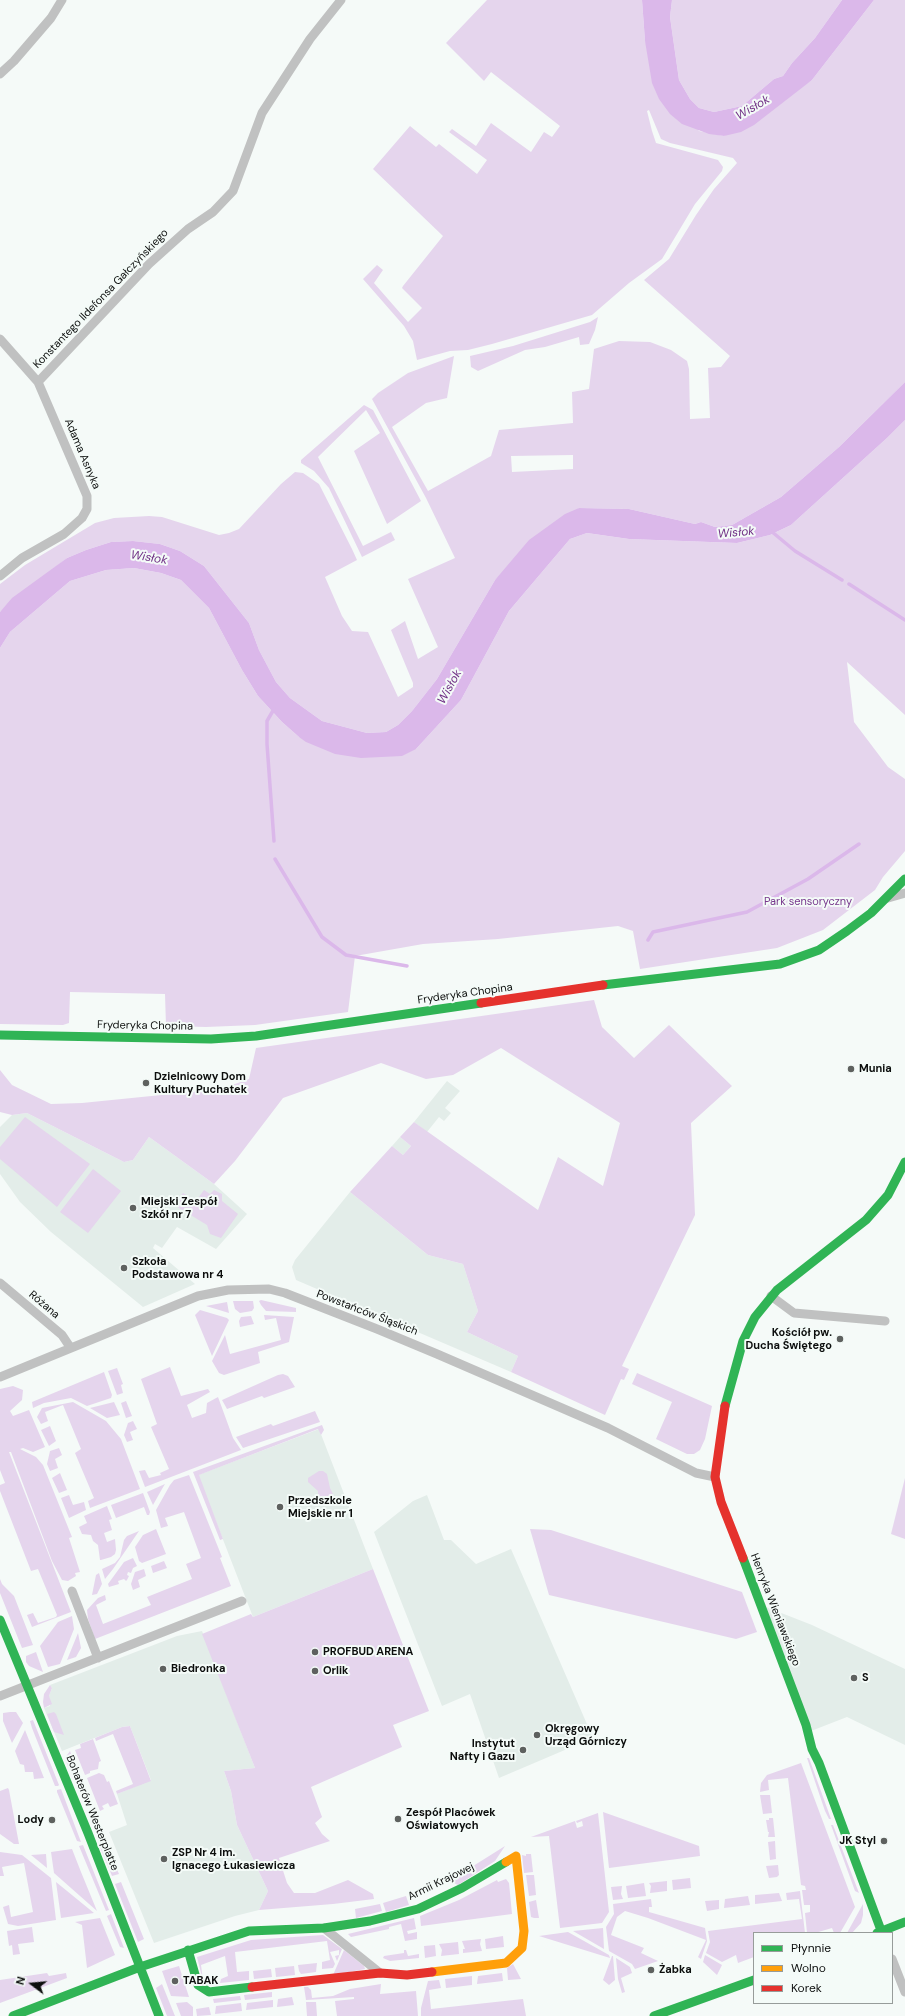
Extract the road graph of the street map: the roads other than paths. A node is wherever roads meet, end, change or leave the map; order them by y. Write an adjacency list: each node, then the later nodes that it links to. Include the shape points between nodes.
1 (62, 0): 3 (street, via 51,18)
2 (341, 0): 5 (street, Konstantego Ildefonsa Gałczyńskiego, via 310,39 262,113 234,191 213,212 188,229 150,264)
3 (0, 74)
4 (0, 339): 5 (street, Adama Asnyka)
5 (38, 382): 6 (street, Adama Asnyka, via 87,496 87,509 82,518 64,534 22,558)
6 (0, 576)
7 (905, 879): 9 (street, Fryderyka Chopina)
8 (905, 893): 9 (street)
9 (888, 898): 10 (street, Fryderyka Chopina, via 871,914 819,950 780,964 623,982 256,1036 206,1039)
10 (0, 1035)
11 (905, 1162): 13 (street, Henryka Wieniawskiego, via 888,1195 866,1220)
12 (0, 1283): 15 (street, Różana, via 62,1335)
13 (771, 1296): 14 (street, via 794,1312); 17 (street, Henryka Wieniawskiego, via 755,1317 743,1341 723,1416)
14 (885, 1321)
15 (70, 1347): 16 (street, Powstańców Śląskich); 17 (street, Powstańców Śląskich, via 198,1296 228,1290 269,1289 285,1293 437,1354 608,1428 696,1474)
16 (0, 1377)
17 (715, 1477): 26 (street, Henryka Wieniawskiego, via 721,1502 806,1725 812,1749)
18 (72, 1591): 21 (street)
19 (242, 1601): 21 (street)
20 (0, 1620): 22 (street, Bohaterów Westerplatte)
21 (98, 1658): 22 (street)
22 (26, 1686): 23 (street); 29 (street, Bohaterów Westerplatte, via 88,1833)
23 (0, 1696)
24 (905, 1922): 26 (street)
25 (324, 1928): 27 (street, Armii Krajowej, via 249,1931); 30 (street); 30 (street, Armii Krajowej, via 370,1921 418,1909 462,1888 516,1856 524,1931 522,1948 506,1963 407,1975)
26 (880, 1932)
27 (188, 1950): 29 (street, Armii Krajowej); 30 (street, via 198,1985 209,1992)
28 (893, 1962): 32 (street)
29 (140, 1967): 33 (street, Armii Krajowej); 34 (street, Bohaterów Westerplatte)
30 (380, 1974)
31 (753, 1980): 35 (street)
32 (905, 1992)
33 (13, 2016)
34 (159, 2016)
35 (654, 2016)

